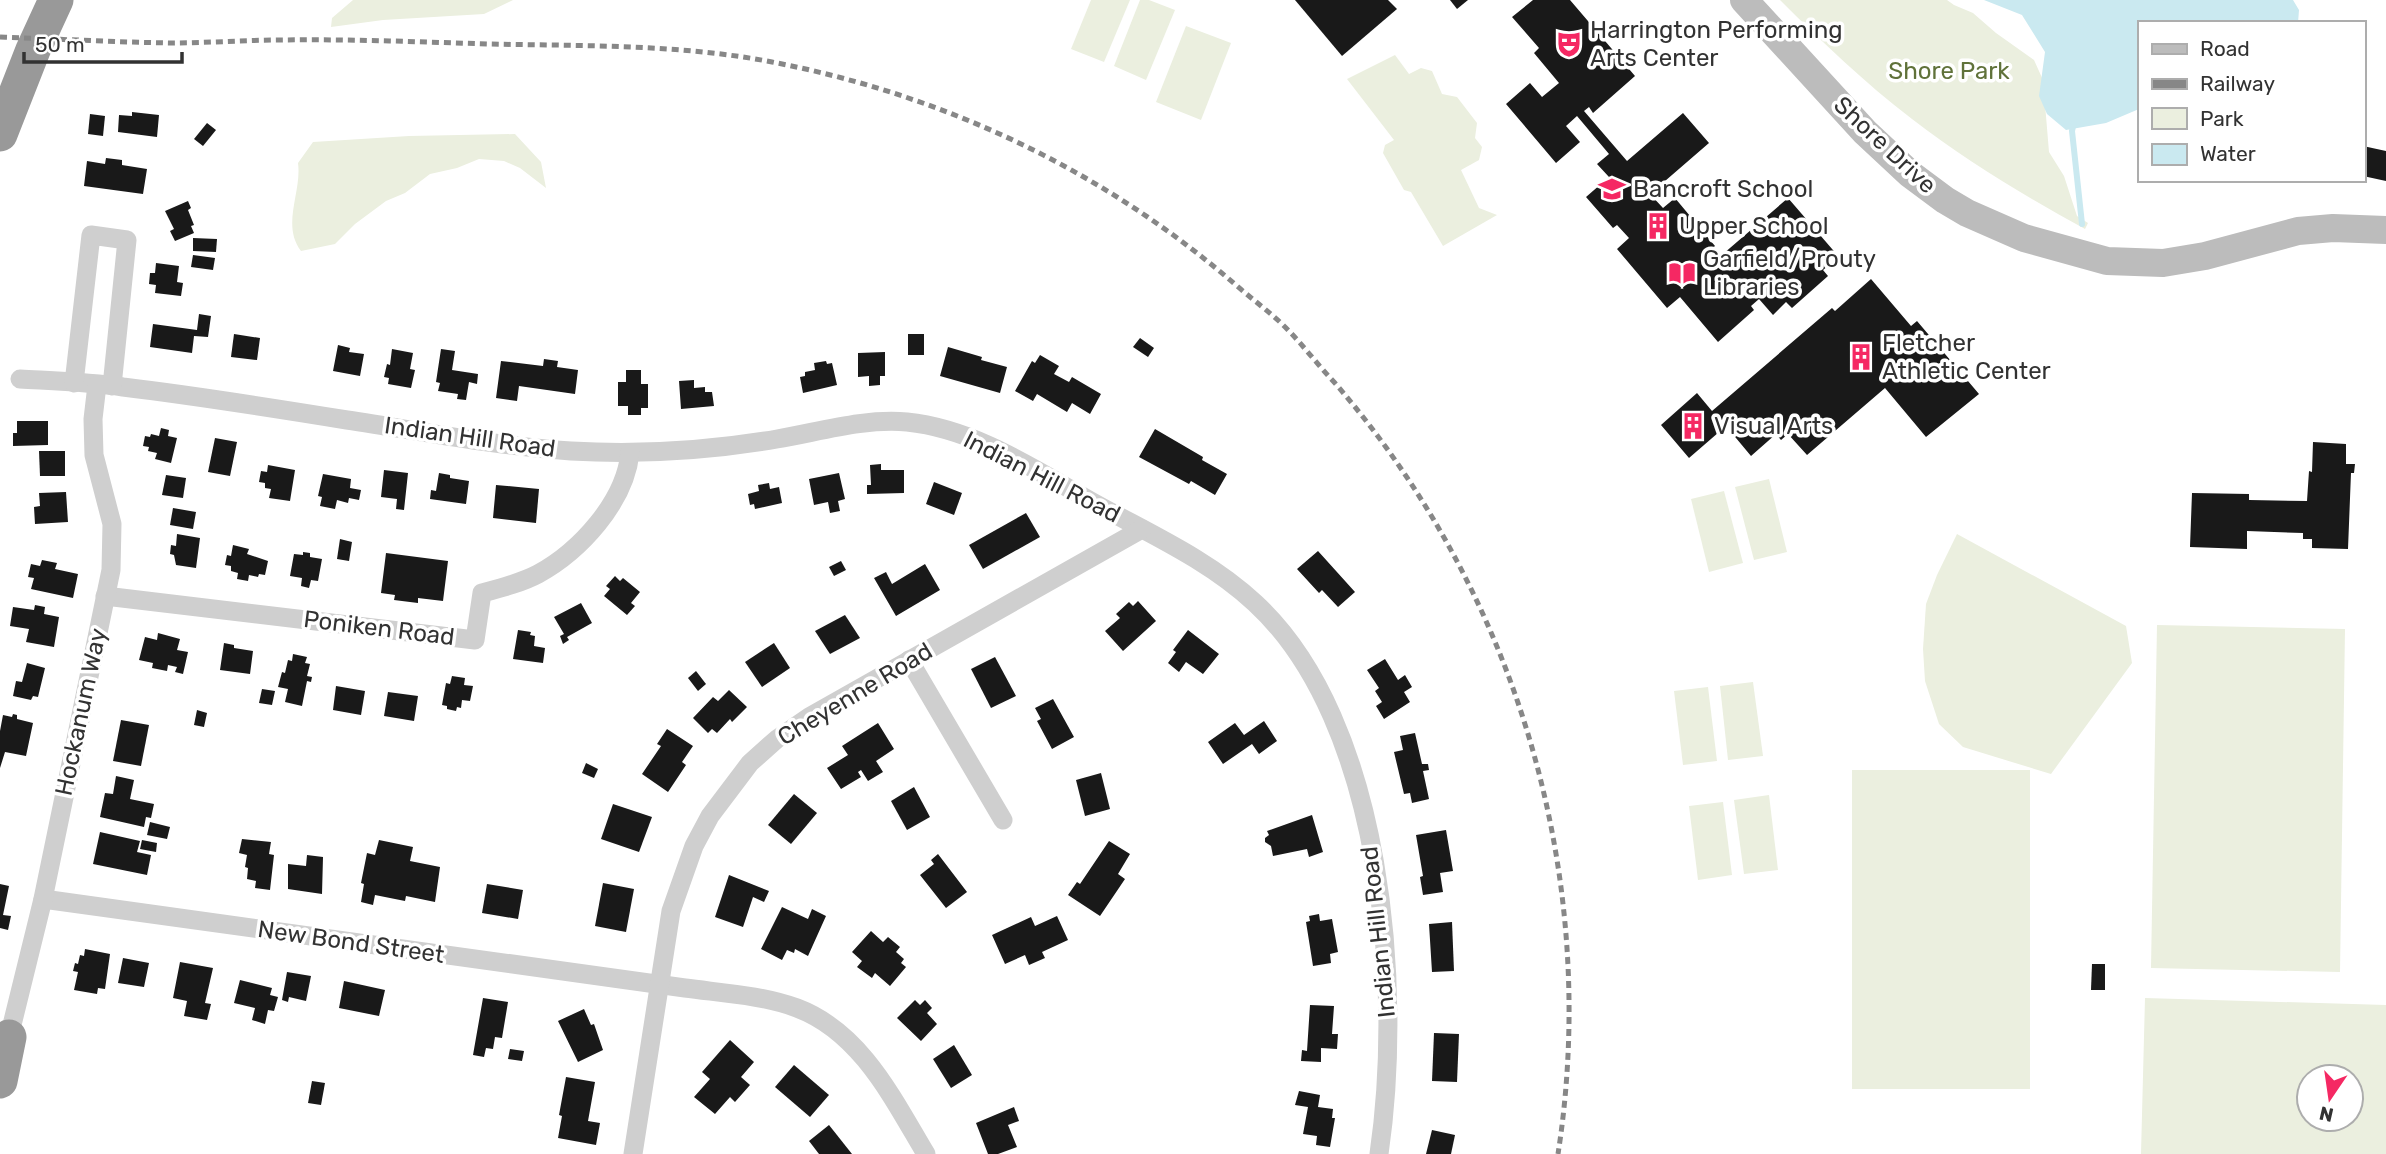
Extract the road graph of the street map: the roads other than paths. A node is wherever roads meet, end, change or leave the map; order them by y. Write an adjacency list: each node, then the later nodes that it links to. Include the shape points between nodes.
1 (57, 0): 3 (highway)
2 (1744, 0): 4 (main road, Shore Drive, via 1910,174 1967,213 2024,238 2107,261 2164,263 2298,231)
3 (0, 134)
4 (2386, 230)
5 (20, 379): 6 (street, Indian Hill Road)
6 (74, 383): 7 (street, Indian Hill Road); 7 (street, Hockanum Way, via 91,235 127,240)
7 (104, 385): 8 (street, Indian Hill Road, via 504,444); 10 (street, Hockanum Way, via 93,419 94,455 113,538)
8 (630, 453): 9 (street, Indian Hill Road, via 724,447 877,422 910,422 951,431 997,450); 10 (street, Poniken Road, via 614,498 573,549 537,575 482,593 475,640)
9 (1142, 529): 11 (street, Cheyenne Road); 19 (street, Indian Hill Road, via 1238,588 1272,620 1315,680 1345,745 1371,848 1382,921 1388,1026)
10 (105, 596): 13 (street, Hockanum Way)
11 (909, 660): 12 (street); 14 (street, Cheyenne Road, via 777,739 730,788 710,816 681,878)
12 (1003, 820)
13 (43, 899): 14 (street, New Bond Street); 15 (street, Hockanum Way)
14 (659, 984): 17 (street, Cheyenne Road); 18 (street, New Bond Street, via 780,1003 831,1026 870,1066)
15 (9, 1037): 16 (highway)
16 (0, 1081)
17 (633, 1154)
18 (926, 1154)
19 (1379, 1154)

